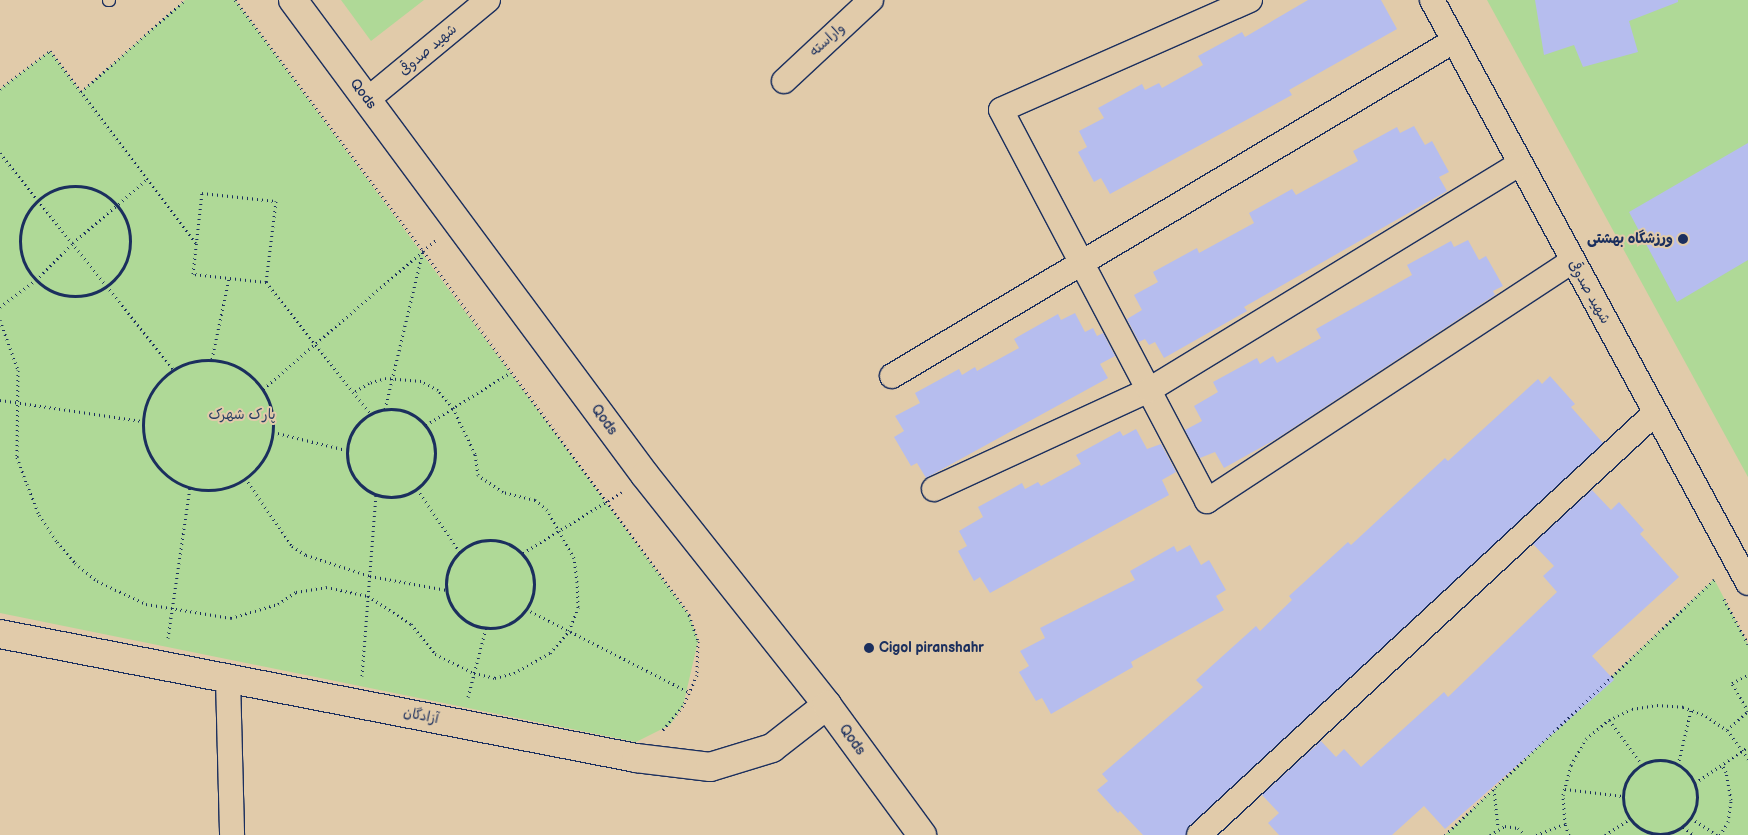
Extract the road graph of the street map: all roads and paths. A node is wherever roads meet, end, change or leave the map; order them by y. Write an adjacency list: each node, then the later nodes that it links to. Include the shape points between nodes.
1 (185, 0): 11 (path)
2 (235, 0): 21 (path)
3 (292, 0): 12 (main road, Qods)
4 (488, 0): 12 (street, شهید صدوقی)
5 (871, 0): 9 (street, واراسته)
6 (1250, 0): 22 (street, via 1001,110)
7 (1432, 0): 8 (street, شهید صدوقی)
8 (1452, 42): 14 (street, شهید صدوقی); 22 (street)
9 (784, 81)
10 (0, 89): 11 (path, via 50,51)
11 (80, 92): 15 (path)
12 (367, 100): 18 (main road, Qods)
13 (0, 153): 16 (path)
14 (1519, 164): 23 (street, شهید صدوقی); 35 (street)
15 (146, 180): 17 (path); 20 (path)
16 (37, 201): 17 (path, via 52,191 69,186 103,193); 19 (path); 25 (path, via 21,231 26,265)
17 (116, 204): 19 (path); 27 (path, via 126,220 130,239 128,258)
18 (458, 222): 21 (path); 47 (main road, Qods)
19 (73, 243): 25 (path); 27 (path)
20 (196, 243): 24 (path, via 192,274); 26 (path, via 202,193 276,201)
21 (423, 251): 32 (path); 34 (path); 40 (path)
22 (1080, 261): 33 (street); 35 (street)
23 (1572, 261): 35 (street, via 1207,501); 42 (street, شهید صدوقی)
24 (229, 278): 26 (path); 30 (path)
25 (36, 280): 27 (path, via 50,290 68,296 87,294); 28 (path)
26 (266, 282): 36 (path)
27 (104, 287): 31 (path)
28 (0, 307)
29 (0, 320): 38 (path, via 18,370)
30 (212, 359): 31 (path, via 191,361); 34 (path, via 231,363 249,373)
31 (173, 369): 43 (path, via 158,383 147,401)
32 (511, 372): 39 (path); 53 (path)
33 (892, 376)
34 (263, 388): 45 (path, via 272,409)
35 (1149, 390): 51 (street)
36 (354, 392): 39 (path, via 368,383 386,378 421,381 438,390); 41 (path)
37 (0, 400): 38 (path)
38 (19, 402): 43 (path); 64 (path, via 17,457 39,515 57,542 97,581 146,604)
39 (454, 408): 44 (path); 54 (path, via 475,454 478,474 503,492 535,500 547,510)
40 (385, 409): 41 (path); 44 (path, via 400,409)
41 (370, 413): 46 (path, via 358,422)
42 (1655, 413): 58 (street, شهید صدوقی); 100 (street)
43 (143, 421): 49 (path, via 145,441 154,462 170,478)
44 (426, 425): 50 (path, via 436,451 434,466)
45 (273, 432): 46 (path); 48 (path, via 267,454)
46 (346, 450): 52 (path, via 353,478)
47 (645, 475): 53 (path); 75 (main road, Qods)
48 (245, 478): 49 (path, via 213,490); 57 (path, via 292,546 306,555)
49 (190, 488): 64 (path)
50 (417, 489): 52 (path, via 389,499); 55 (path)
51 (934, 489)
52 (376, 496): 57 (path)
53 (608, 503): 54 (path); 73 (path, via 689,615 698,640 697,675)
54 (560, 532): 56 (path); 66 (path, via 574,558 577,582 578,607)
55 (460, 552): 56 (path, via 485,540 499,540); 60 (path, via 452,564)
56 (522, 553): 63 (path, via 531,566 534,581 533,596)
57 (370, 576): 60 (path); 61 (path)
58 (1748, 583)
59 (1718, 587): 89 (path, via 1714,579)
60 (447, 590): 65 (path, via 460,615 472,624)
61 (368, 596): 64 (path, via 326,587 296,592 278,604 231,618); 70 (path, via 411,624 435,654); 74 (path)
62 (1722, 596): 68 (path)
63 (526, 609): 65 (path, via 515,620); 66 (path)
64 (172, 611): 69 (path)
65 (486, 628): 70 (path)
66 (569, 632): 70 (path, via 550,653 514,673 495,678); 73 (path)
67 (0, 634): 72 (main road, آزادگان)
68 (1748, 644)
69 (166, 648)
70 (474, 674): 79 (path)
71 (1748, 675): 77 (path, via 1732,683)
72 (228, 678): 74 (main road, آزادگان); 98 (street)
73 (689, 692): 81 (path, via 670,725)
74 (358, 704): 79 (main road, آزادگان)
75 (827, 705): 79 (main road, آزادگان, via 772,748 710,768 636,758); 99 (main road, Qods)
76 (1691, 710): 78 (path, via 1657,705 1632,709); 80 (path); 86 (path)
77 (1748, 711): 80 (path)
78 (1609, 720): 85 (path); 90 (path, via 1586,740 1571,765)
79 (461, 724)
80 (1727, 730): 83 (path)
81 (655, 738)
82 (1748, 747): 83 (path)
83 (1744, 750): 84 (path); 87 (path)
84 (1748, 759)
85 (1642, 765): 86 (path, via 1654,760); 91 (path, via 1626,784)
86 (1678, 765): 88 (path)
87 (1722, 765): 88 (path); 108 (path, via 1732,800 1728,822)
88 (1695, 783): 92 (path, via 1698,796)
89 (1494, 789): 96 (path); 101 (path)
90 (1565, 789): 91 (path); 94 (path)
91 (1623, 796): 93 (path)
92 (1691, 818): 95 (path); 108 (path)
93 (1630, 819): 97 (path); 106 (path)
94 (1565, 824): 104 (path); 105 (path)
95 (1683, 827): 97 (path, via 1661,835); 107 (path)
96 (1498, 828): 102 (path); 103 (path, via 1511,826)
97 (1649, 834)
98 (232, 835)
99 (922, 835)
100 (1199, 835)
101 (1445, 835)
102 (1490, 835)
103 (1525, 835)
104 (1536, 835)
105 (1569, 835)
106 (1605, 835)
107 (1694, 835)
108 (1719, 835)

